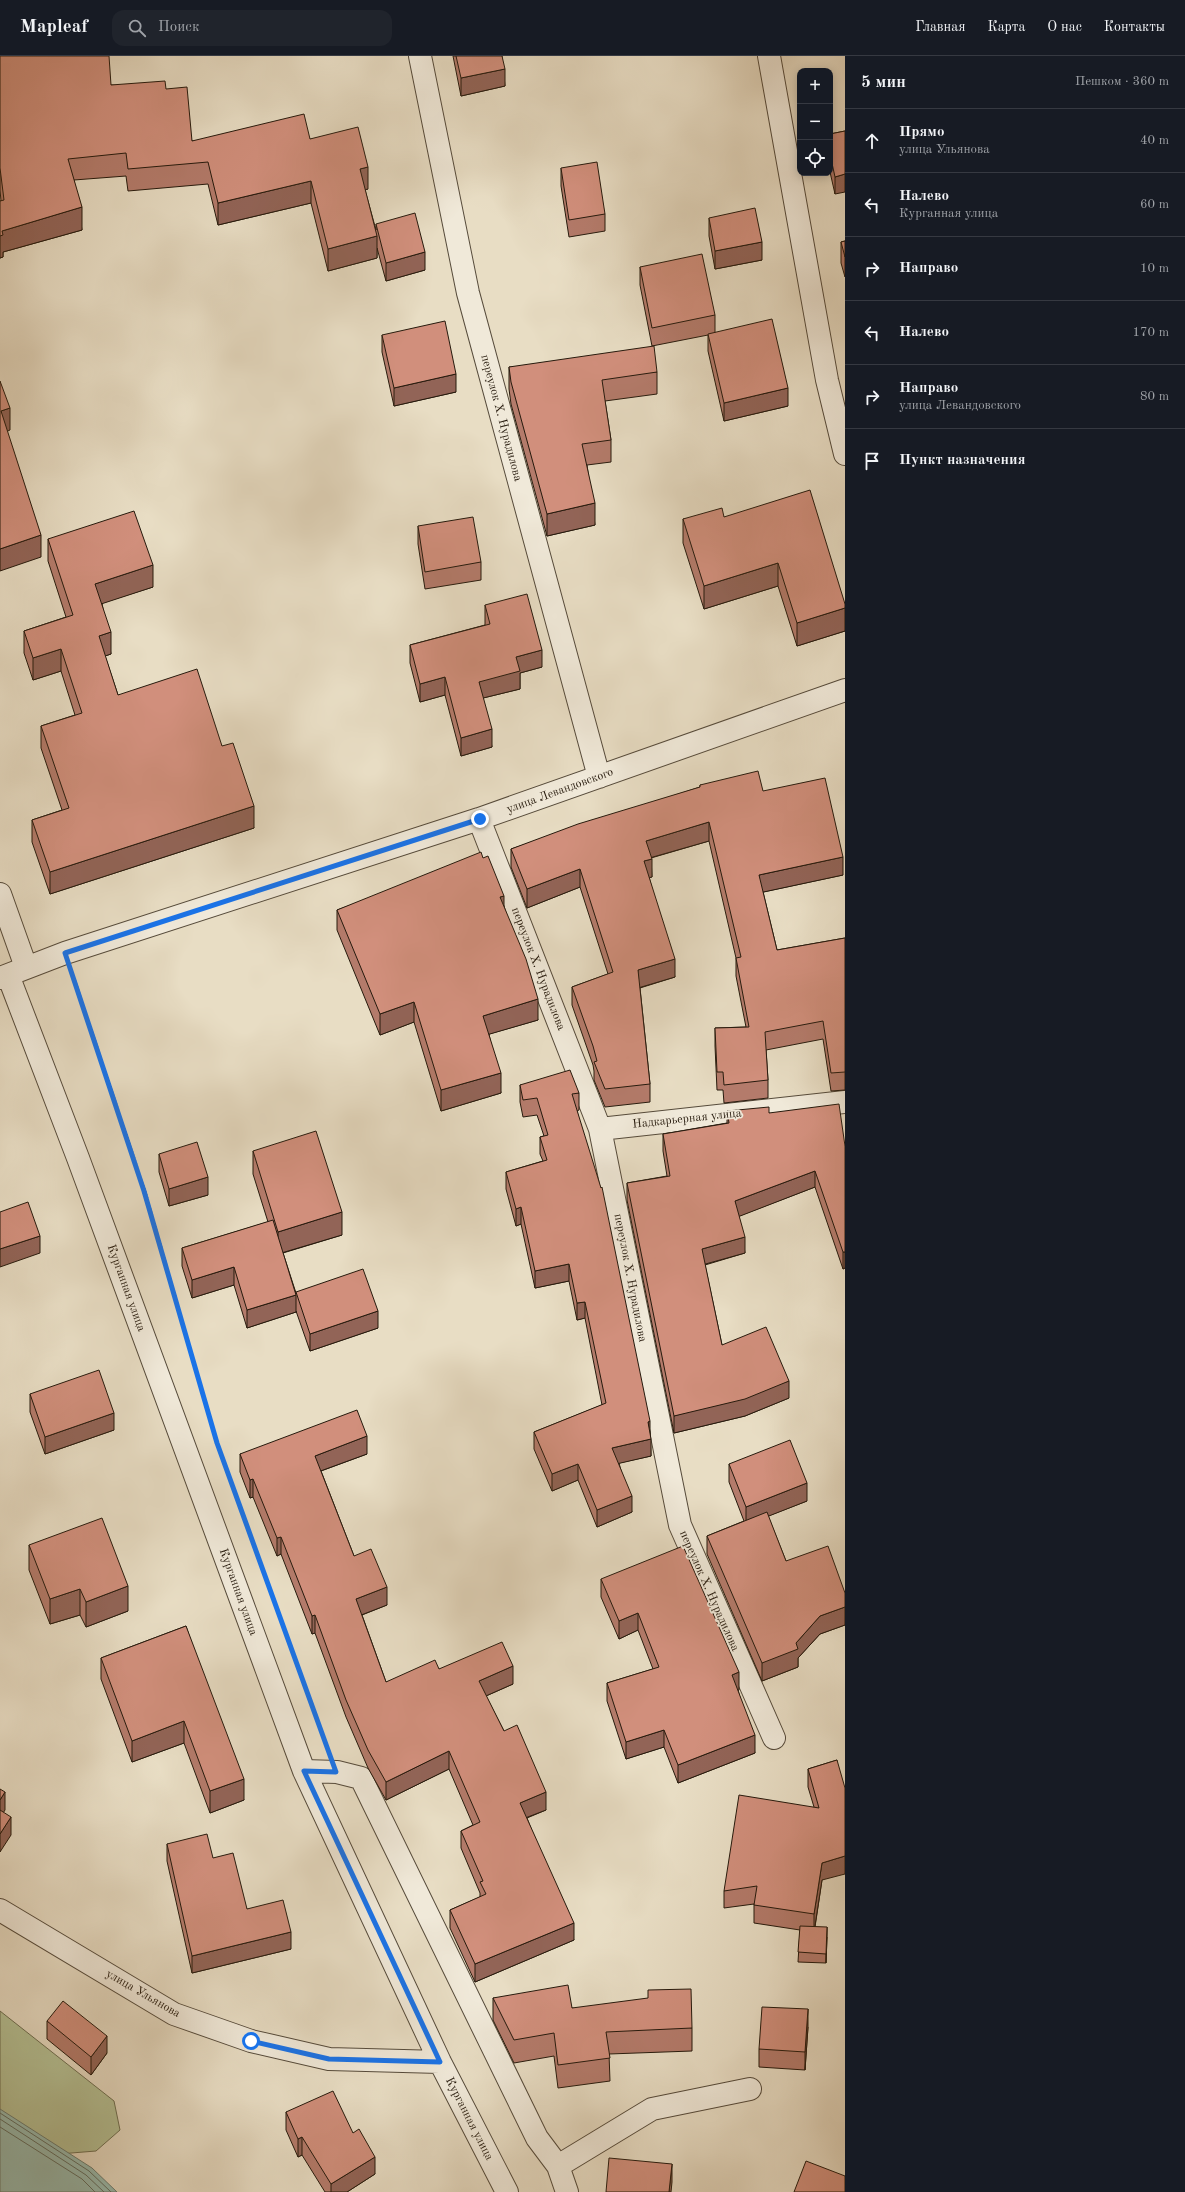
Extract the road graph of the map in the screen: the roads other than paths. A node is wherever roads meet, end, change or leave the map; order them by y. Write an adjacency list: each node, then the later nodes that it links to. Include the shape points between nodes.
1 (420, 56): 5 (street, переулок Х. Нурадилова, via 468,293)
2 (770, 56): 3 (street, via 827,380)
3 (845, 454)
4 (845, 690): 5 (street, улица Левандовского)
5 (598, 777): 6 (street, улица Левандовского)
6 (480, 819): 8 (street, улица Левандовского, via 65,953); 10 (street, переулок Х. Нурадилова)
7 (0, 894): 8 (street, Курганная улица)
8 (11, 973): 12 (street, Курганная улица)
9 (845, 1102): 10 (street, Надкарьерная улица)
10 (600, 1129): 11 (street, переулок Х. Нурадилова, via 680,1524)
11 (774, 1738)
12 (304, 1771): 14 (street, Курганная улица); 16 (street, via 336,1772 361,1778 537,2138)
13 (0, 1910): 14 (street, улица Ульянова, via 174,2014 251,2041 329,2059)
14 (440, 2062): 17 (street, Курганная улица)
15 (750, 2089): 16 (street, via 652,2109)
16 (558, 2166): 18 (street)
17 (508, 2192)
18 (567, 2192)

